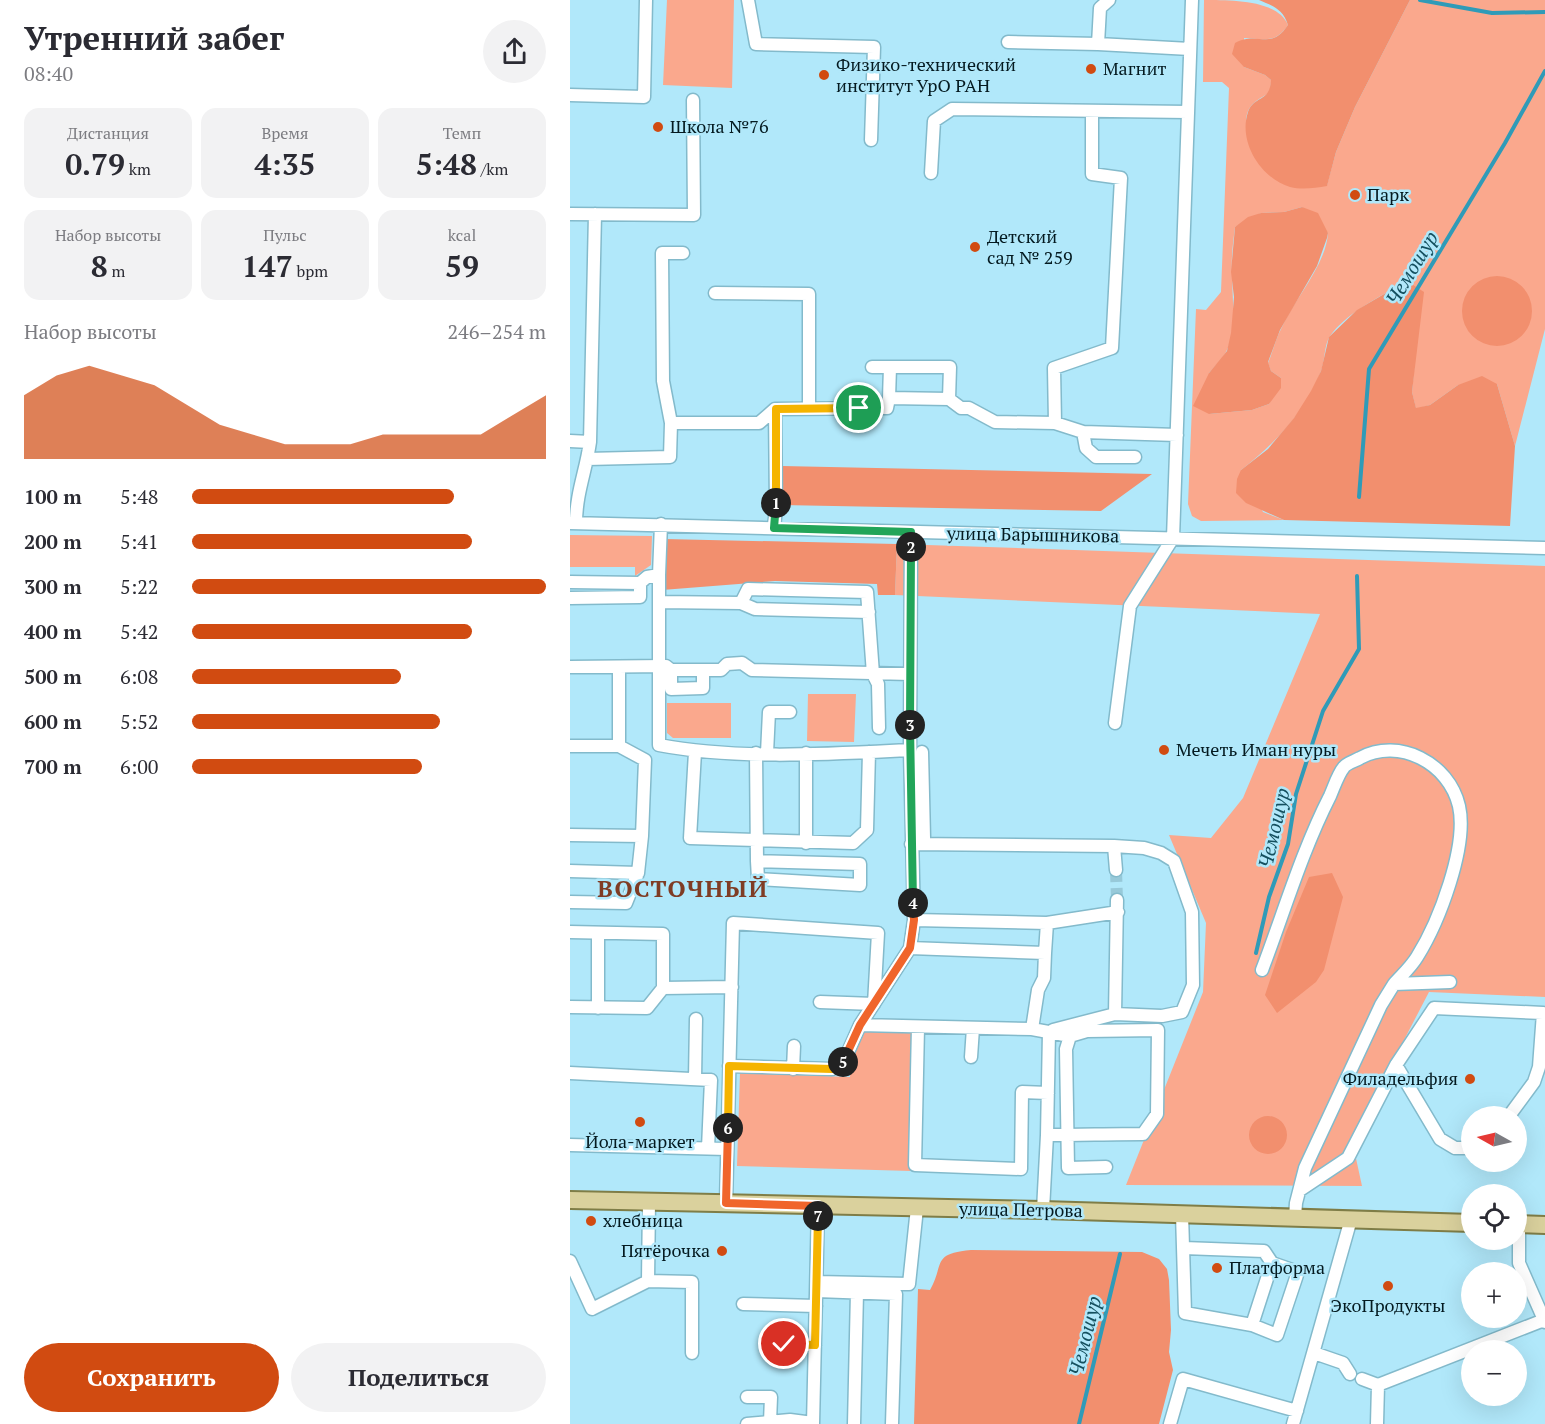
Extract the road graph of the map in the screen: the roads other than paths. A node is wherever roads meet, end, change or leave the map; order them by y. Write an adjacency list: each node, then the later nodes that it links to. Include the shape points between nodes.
1 (646, 0): 8 (street, via 644,97)
2 (748, 0): 12 (street, via 756,44 874,47)
3 (1108, 0): 6 (street, via 1100,8)
4 (1192, 0): 7 (street)
5 (1008, 42): 6 (street)
6 (1098, 44): 7 (street)
7 (1190, 49): 11 (street)
8 (570, 95)
9 (693, 100): 15 (street, via 694,216)
10 (1092, 111): 11 (street); 13 (street, via 952,109 934,121); 25 (street, via 1092,174 1121,178 1112,348 1054,368)
11 (1188, 112): 27 (street)
12 (871, 140)
13 (932, 173)
14 (570, 214): 15 (street)
15 (595, 214): 29 (street)
16 (683, 253): 24 (street, via 662,253 663,381)
17 (715, 293): 22 (street, via 809,294)
18 (872, 367): 19 (street)
19 (890, 367): 20 (street); 21 (street, via 950,367)
20 (888, 398): 21 (street); 22 (street, via 887,408)
21 (949, 399): 25 (street, via 994,422)
22 (809, 408): 23 (street)
23 (776, 409): 24 (street, via 759,423); 34 (street)
24 (671, 423): 31 (street, via 670,457)
25 (1055, 423): 26 (street)
26 (1083, 432): 27 (street); 30 (street, via 1086,448 1096,457)
27 (1177, 435): 36 (street)
28 (570, 441): 29 (street)
29 (590, 442): 31 (street)
30 (1135, 457)
31 (587, 459): 32 (street)
32 (573, 523): 33 (street, улица Барышникова)
33 (661, 524): 34 (street, улица Барышникова); 38 (street)
34 (774, 528): 35 (street, улица Барышникова)
35 (911, 532): 36 (street, улица Барышникова); 50 (street)
36 (1173, 538): 37 (street, улица Барышникова); 52 (street, via 1130,606)
37 (1545, 548)
38 (659, 575): 40 (street); 42 (street)
39 (570, 582): 40 (street)
40 (640, 583): 41 (street, via 640,597)
41 (570, 598)
42 (659, 602): 43 (street); 47 (street)
43 (741, 603): 44 (street, via 755,609); 44 (street, via 748,589 867,592)
44 (869, 612): 49 (street)
45 (570, 667): 46 (street)
46 (619, 667): 47 (street); 55 (street)
47 (666, 668): 48 (street); 48 (street, via 670,689 703,688); 57 (street, via 659,745)
48 (703, 670): 49 (street, via 721,670 727,664 742,663 752,670)
49 (873, 674): 50 (street); 53 (street, via 878,684)
50 (910, 674): 56 (street)
51 (790, 712): 59 (street, via 769,712)
52 (1115, 723)
53 (879, 728)
54 (570, 746): 55 (street)
55 (619, 746): 63 (street, via 645,760)
56 (916, 751): 58 (street); 61 (street)
57 (695, 752): 59 (street); 65 (street, via 690,838)
58 (869, 752): 60 (street); 66 (street, via 867,830 853,843)
59 (761, 753): 60 (street); 65 (street)
60 (806, 753): 66 (street)
61 (917, 795): 64 (street); 67 (street)
62 (570, 835): 63 (street)
63 (642, 836): 72 (street)
64 (924, 838)
65 (757, 841): 66 (street); 69 (street)
66 (806, 843)
67 (911, 843): 68 (street); 74 (street)
68 (1114, 846): 70 (street); 89 (street, via 1161,852 1174,861 1192,912 1193,985 1182,1012 1162,1016)
69 (757, 861): 69 (street, via 860,864 860,885 758,879)
70 (1116, 870)
71 (570, 871): 72 (street)
72 (638, 873): 73 (street, via 626,903)
73 (570, 902)
74 (914, 920): 75 (street); 78 (street)
75 (1047, 923): 79 (street); 89 (street, via 1118,906)
76 (570, 932): 77 (street)
77 (598, 933): 84 (street, via 663,934); 88 (street)
78 (910, 948): 79 (street); 86 (street)
79 (1045, 953): 94 (street, via 1044,978 1038,990)
80 (1263, 970): 82 (street, via 1320,816 1344,767 1368,754 1406,751 1437,768 1450,784 1459,806 1461,834 1438,917 1417,958)
81 (1450, 982): 82 (street)
82 (1394, 984): 113 (street, via 1305,1168)
83 (732, 987): 84 (street); 86 (street, via 733,923 878,933); 100 (street)
84 (663, 988): 88 (street, via 648,1008)
85 (820, 1002): 86 (street)
86 (874, 1004): 91 (street)
87 (570, 1008): 88 (street)
88 (598, 1008)
89 (1115, 1014): 95 (street)
90 (696, 1019): 103 (street)
91 (860, 1025): 92 (street); 101 (street, via 844,1061 832,1069)
92 (918, 1027): 93 (street); 104 (street, via 915,1165 1021,1169 1022,1092)
93 (973, 1028): 94 (street); 98 (street)
94 (1032, 1029): 95 (street)
95 (1049, 1032): 96 (street); 104 (street)
96 (1070, 1036): 107 (street, via 1066,1049); 107 (street, via 1087,1031 1158,1030 1157,1114 1143,1134)
97 (794, 1046): 101 (street)
98 (971, 1057)
99 (1396, 1065): 105 (street, via 1434,1008 1543,1013 1539,1067 1534,1082); 110 (street, via 1440,1139); 113 (street, via 1348,1158)
100 (729, 1066): 101 (street); 111 (street)
101 (793, 1068)
102 (570, 1073): 103 (street)
103 (695, 1079): 109 (street, via 711,1080)
104 (1048, 1093): 106 (street)
105 (1516, 1106)
106 (1047, 1135): 107 (street); 119 (street)
107 (1067, 1135): 112 (street, via 1068,1168)
108 (570, 1145): 109 (street)
109 (708, 1148): 111 (street)
110 (1461, 1148)
111 (727, 1149): 116 (street)
112 (1106, 1167)
113 (1300, 1190): 121 (street)
114 (570, 1200): 115 (main road, улица Петрова)
115 (649, 1202): 116 (main road, улица Петрова); 130 (street)
116 (726, 1203): 117 (main road, улица Петрова)
117 (818, 1206): 118 (main road, улица Петрова); 131 (street)
118 (917, 1208): 119 (main road, улица Петрова); 131 (street, via 909,1284)
119 (1043, 1210): 120 (main road, улица Петрова)
120 (1182, 1214): 121 (main road, улица Петрова); 126 (street)
121 (1295, 1217): 122 (main road, улица Петрова)
122 (1351, 1219): 123 (main road, улица Петрова); 140 (street)
123 (1461, 1223)
124 (1527, 1224): 125 (main road)
125 (1545, 1225)
126 (1184, 1248): 129 (street, via 1264,1251); 136 (street, via 1185,1313)
127 (1519, 1250): 135 (street, via 1519,1263)
128 (570, 1261): 130 (street, via 592,1309)
129 (1272, 1263): 136 (street); 136 (street, via 1298,1272 1277,1335)
130 (648, 1281): 139 (street, via 692,1282)
131 (817, 1286): 132 (street); 134 (street)
132 (857, 1292): 147 (street); 148 (street, via 896,1294)
133 (743, 1304): 134 (street)
134 (816, 1306): 138 (street)
135 (1545, 1321): 141 (street)
136 (1252, 1324)
137 (784, 1344): 138 (street)
138 (815, 1345): 145 (street)
139 (692, 1353)
140 (1314, 1353): 141 (street, via 1343,1363 1356,1376); 143 (street)
141 (1378, 1385): 151 (street)
142 (747, 1397): 144 (street, via 771,1397)
143 (1297, 1411): 149 (street, via 1183,1379); 150 (street)
144 (770, 1422): 145 (street); 146 (street)
145 (813, 1423)
146 (747, 1424)
147 (854, 1424)
148 (892, 1424)
149 (1170, 1424)
150 (1293, 1424)
151 (1377, 1424)

